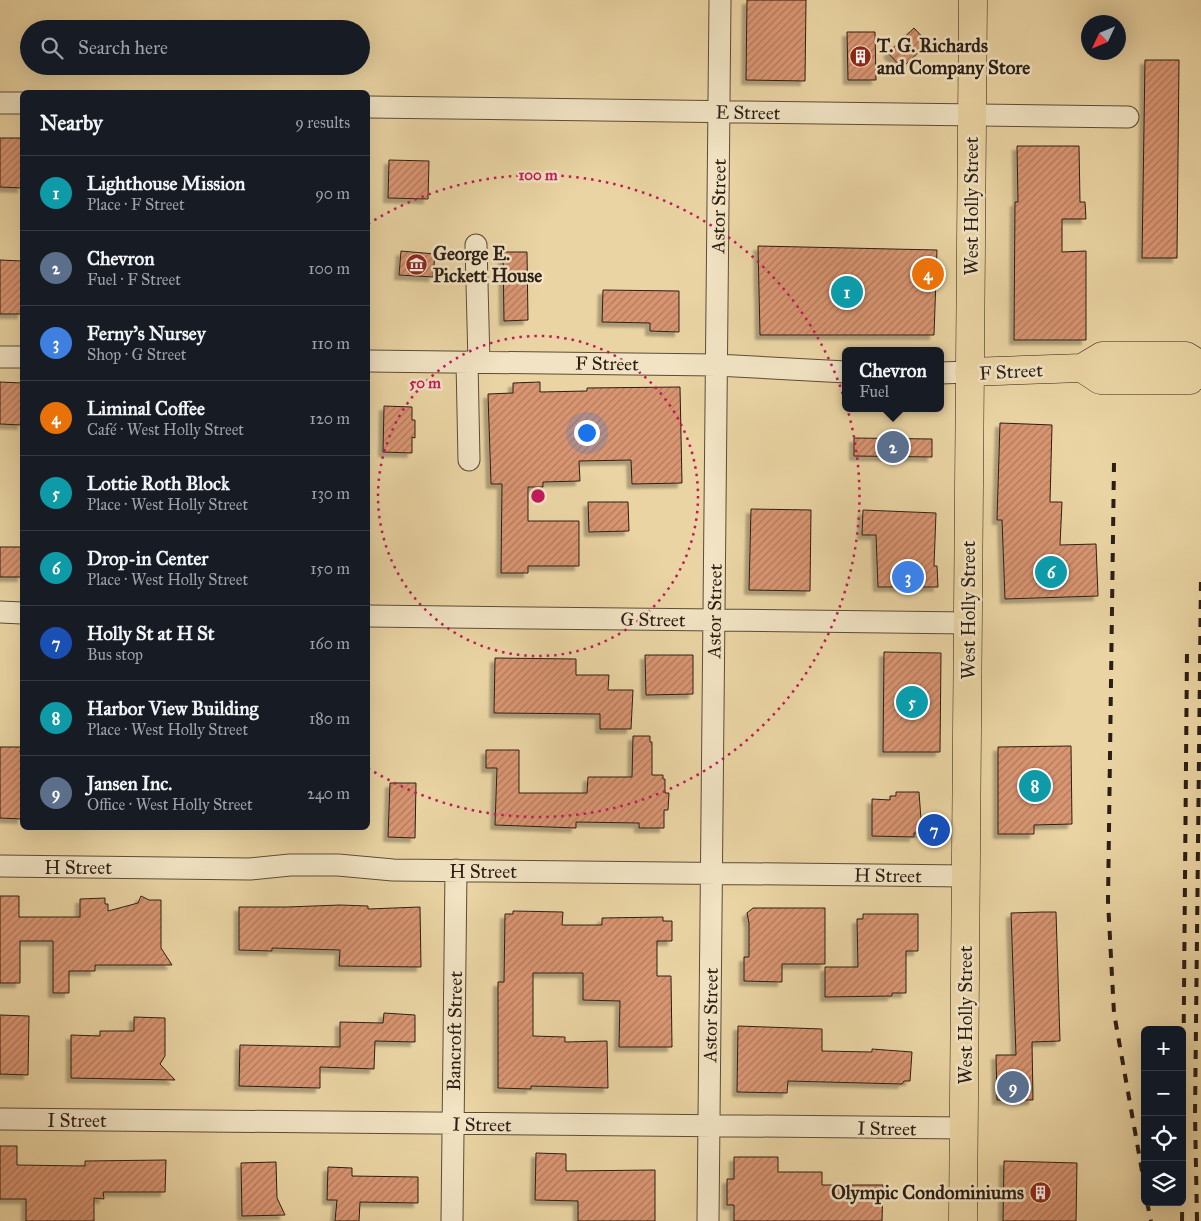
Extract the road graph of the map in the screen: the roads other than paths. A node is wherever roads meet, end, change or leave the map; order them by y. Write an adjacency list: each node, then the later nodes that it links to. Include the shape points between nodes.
1 (720, 0): 6 (street, Astor Street)
2 (973, 0): 7 (main road, West Holly Street)
3 (0, 103): 4 (street)
4 (20, 103)
5 (370, 107): 6 (street, E Street)
6 (718, 112): 7 (street, E Street); 14 (street, Astor Street)
7 (972, 114): 8 (street, E Street); 17 (main road, West Holly Street)
8 (1128, 116)
9 (476, 245): 13 (street)
10 (0, 357): 11 (street)
11 (20, 357)
12 (370, 361): 13 (street, F Street)
13 (473, 362): 14 (street, F Street); 19 (street)
14 (716, 365): 16 (street, F Street); 23 (street, Astor Street)
15 (1201, 365): 17 (main road, F Street, via 1190,380 1100,380 1082,368)
16 (842, 372)
17 (970, 372): 18 (street, F Street); 24 (main road, West Holly Street)
18 (944, 373)
19 (469, 460)
20 (0, 612): 21 (street)
21 (20, 613)
22 (370, 616): 23 (street, G Street)
23 (713, 620): 24 (street, G Street); 27 (street, Astor Street)
24 (968, 623): 28 (main road, West Holly Street)
25 (0, 866): 26 (street, H Street, via 250,869 338,865 393,870)
26 (456, 870): 27 (street, H Street); 30 (street, Bancroft Street)
27 (711, 873): 28 (street, H Street); 31 (street, Astor Street)
28 (966, 876): 32 (main road, West Holly Street)
29 (0, 1119): 30 (street, I Street)
30 (453, 1124): 31 (street, I Street); 33 (street, Bancroft Street)
31 (708, 1126): 32 (street, I Street); 34 (street, Astor Street)
32 (964, 1128): 35 (main road, West Holly Street)
33 (452, 1221)
34 (708, 1221)
35 (963, 1221)

